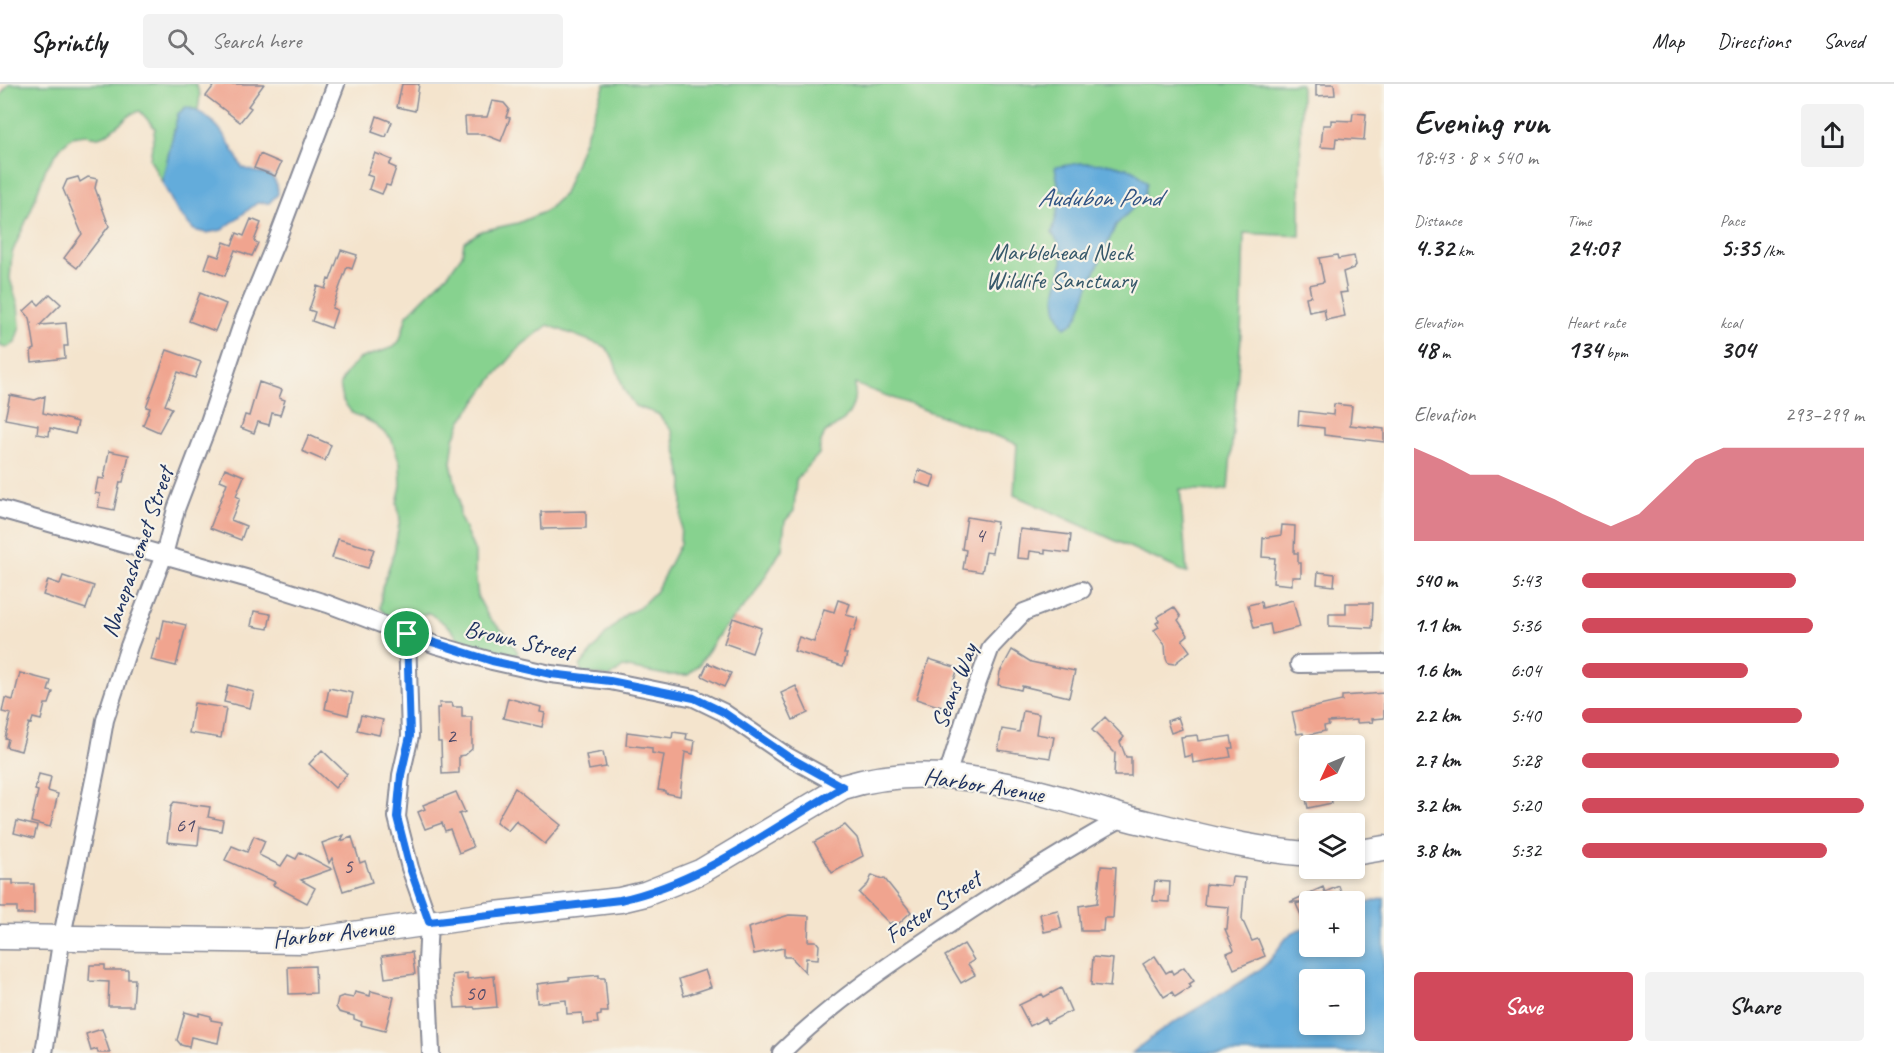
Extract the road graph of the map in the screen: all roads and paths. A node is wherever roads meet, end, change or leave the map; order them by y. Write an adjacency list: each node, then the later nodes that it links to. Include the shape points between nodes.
1 (336, 84): 3 (street, Nanepashemet Street, via 243,321 176,509)
2 (0, 509): 3 (street, Brown Street)
3 (164, 555): 5 (street, Brown Street, via 317,600); 15 (street, Nanepashemet Street, via 105,720)
4 (1082, 590): 8 (street, Seans Way, via 1024,612 992,647)
5 (407, 634): 9 (street, Brown Street, via 492,661 694,698); 14 (street, via 410,736 397,817)
6 (1384, 663): 7 (street)
7 (1299, 664)
8 (947, 776): 9 (main road, Harbor Avenue, via 919,774 869,779); 10 (main road, Harbor Avenue, via 1025,788)
9 (843, 787): 14 (main road, Harbor Avenue, via 700,872 645,894)
10 (1124, 817): 13 (main road, Harbor Avenue); 19 (street, Foster Street, via 1045,862 903,955 827,1011)
11 (1384, 848): 12 (main road)
12 (1365, 851)
13 (1299, 853)
14 (429, 922): 15 (main road, Harbor Avenue, via 304,941); 18 (street)
15 (62, 936): 16 (main road, Harbor Avenue); 17 (street, Nanepashemet Street)
16 (0, 937)
17 (44, 1053)
18 (431, 1053)
19 (781, 1053)

